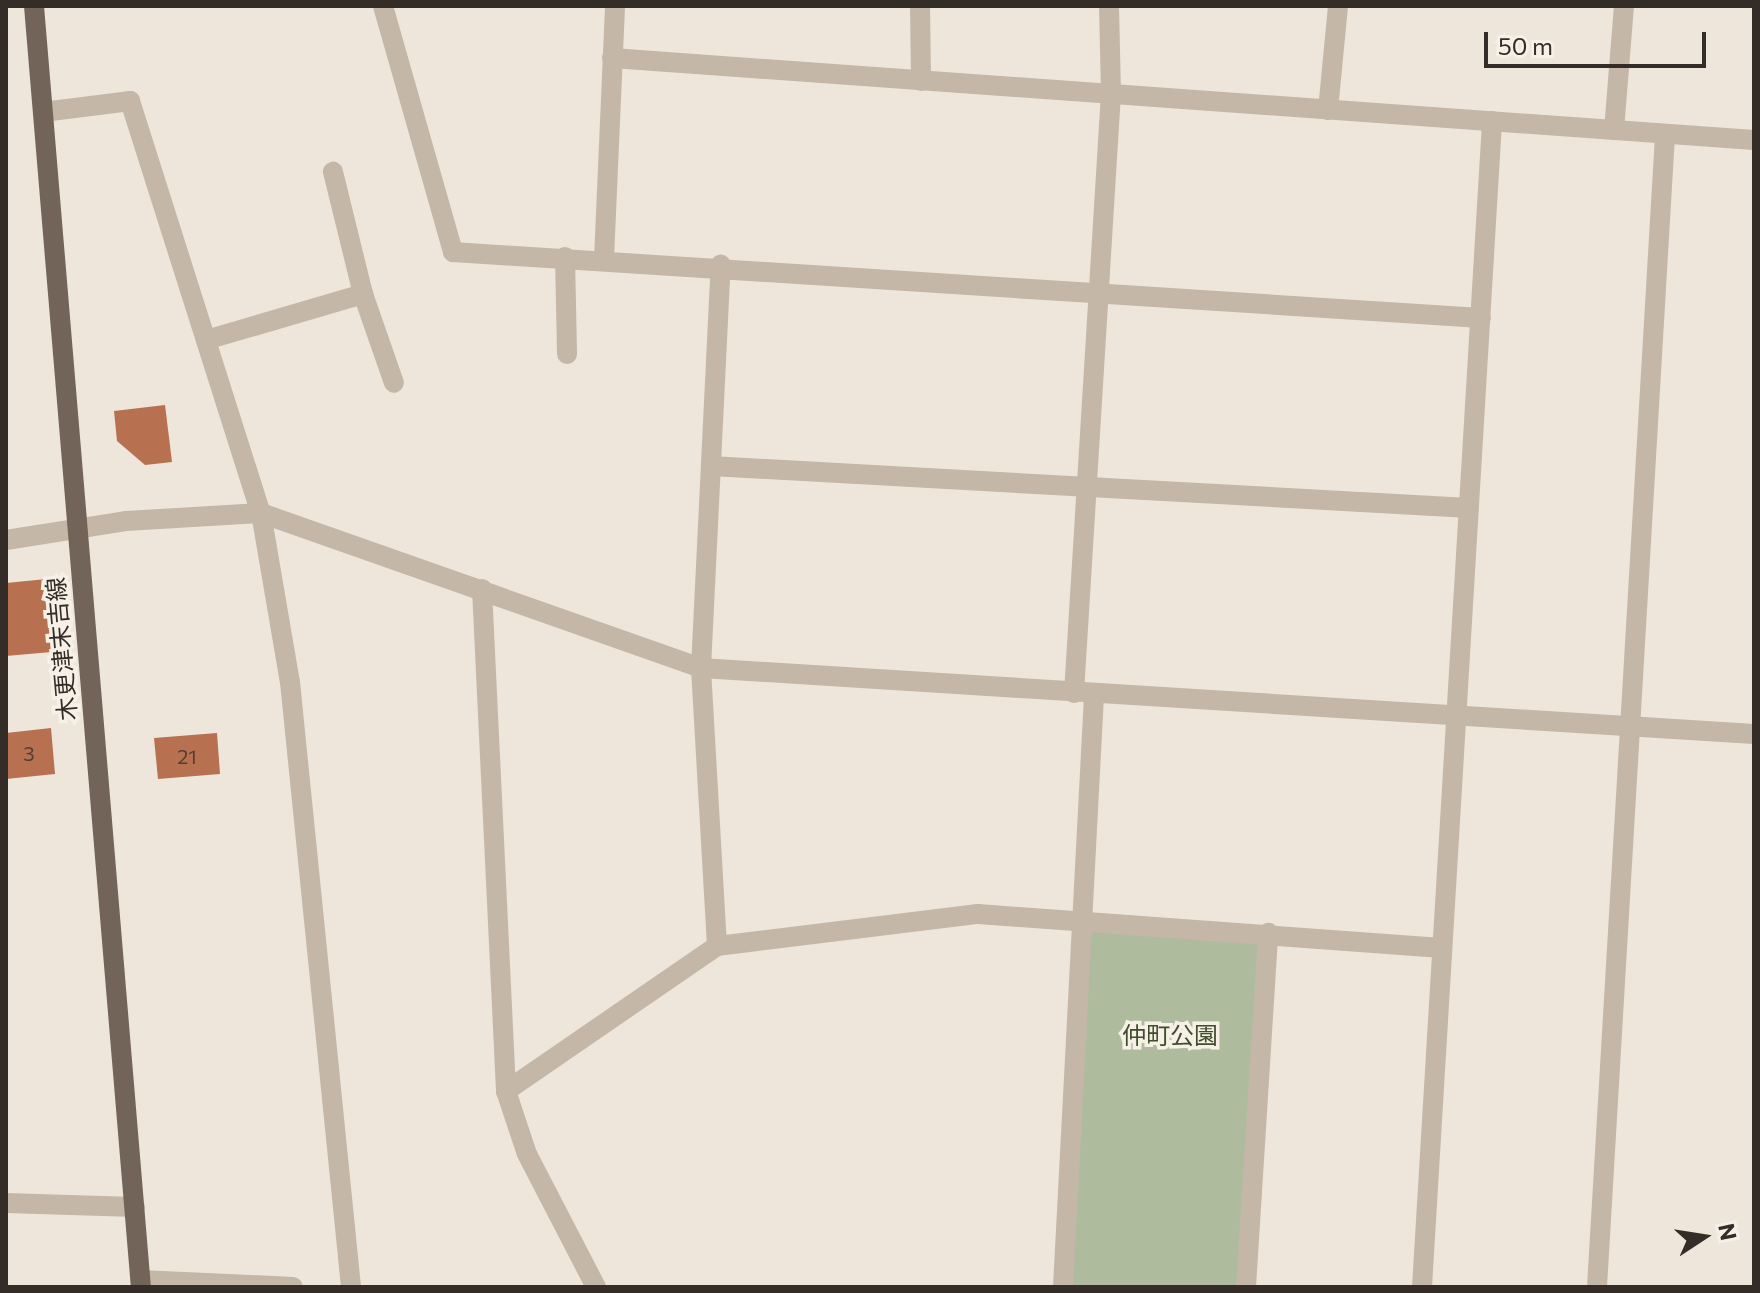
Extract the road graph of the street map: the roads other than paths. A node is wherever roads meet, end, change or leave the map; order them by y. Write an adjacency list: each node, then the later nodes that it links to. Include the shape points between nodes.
1 (34, 6): 12 (main road, 木更津末吉線)
2 (383, 6): 18 (street, via 453,252)
3 (615, 6): 8 (street)
4 (920, 6): 9 (street)
5 (1109, 6): 10 (street)
6 (1338, 6): 11 (street)
7 (1624, 6): 14 (street)
8 (612, 58): 9 (street); 19 (street)
9 (921, 81): 10 (street)
10 (1111, 94): 11 (street); 21 (street)
11 (1328, 110): 13 (street)
12 (43, 112): 24 (street, via 130,101); 31 (main road, 木更津末吉線)
13 (1492, 121): 14 (street); 23 (street)
14 (1614, 130): 15 (street)
15 (1665, 134): 16 (street); 37 (street)
16 (1754, 140)
17 (333, 172): 22 (street)
18 (565, 257): 19 (street); 25 (street)
19 (604, 259): 20 (street)
20 (721, 264): 21 (street); 27 (street)
21 (1099, 289): 23 (street); 28 (street)
22 (363, 294): 24 (street); 26 (street)
23 (1481, 318): 29 (street)
24 (206, 340): 30 (street)
25 (567, 354)
26 (394, 383)
27 (711, 466): 28 (street); 34 (street)
28 (1087, 487): 29 (street); 35 (street)
29 (1469, 508): 36 (street)
30 (261, 513): 31 (street); 33 (street); 48 (street, via 290,682)
31 (77, 527): 32 (street); 45 (main road, 木更津末吉線)
32 (6, 540)
33 (482, 589): 34 (street); 43 (street)
34 (701, 668): 35 (street); 41 (street)
35 (1084, 694): 36 (street); 39 (street)
36 (1456, 717): 37 (street); 42 (street)
37 (1630, 727): 38 (street); 53 (street)
38 (1754, 734)
39 (1085, 918): 40 (street); 41 (street, via 978,914); 50 (street)
40 (1268, 933): 42 (street); 51 (street)
41 (717, 946): 43 (street)
42 (1442, 948): 52 (street)
43 (506, 1091): 49 (street, via 527,1154)
44 (6, 1203): 45 (street)
45 (135, 1207): 46 (main road, 木更津末吉線)
46 (141, 1283): 47 (street)
47 (293, 1287)
48 (351, 1287)
49 (596, 1287)
50 (1063, 1287)
51 (1246, 1287)
52 (1422, 1287)
53 (1597, 1287)

